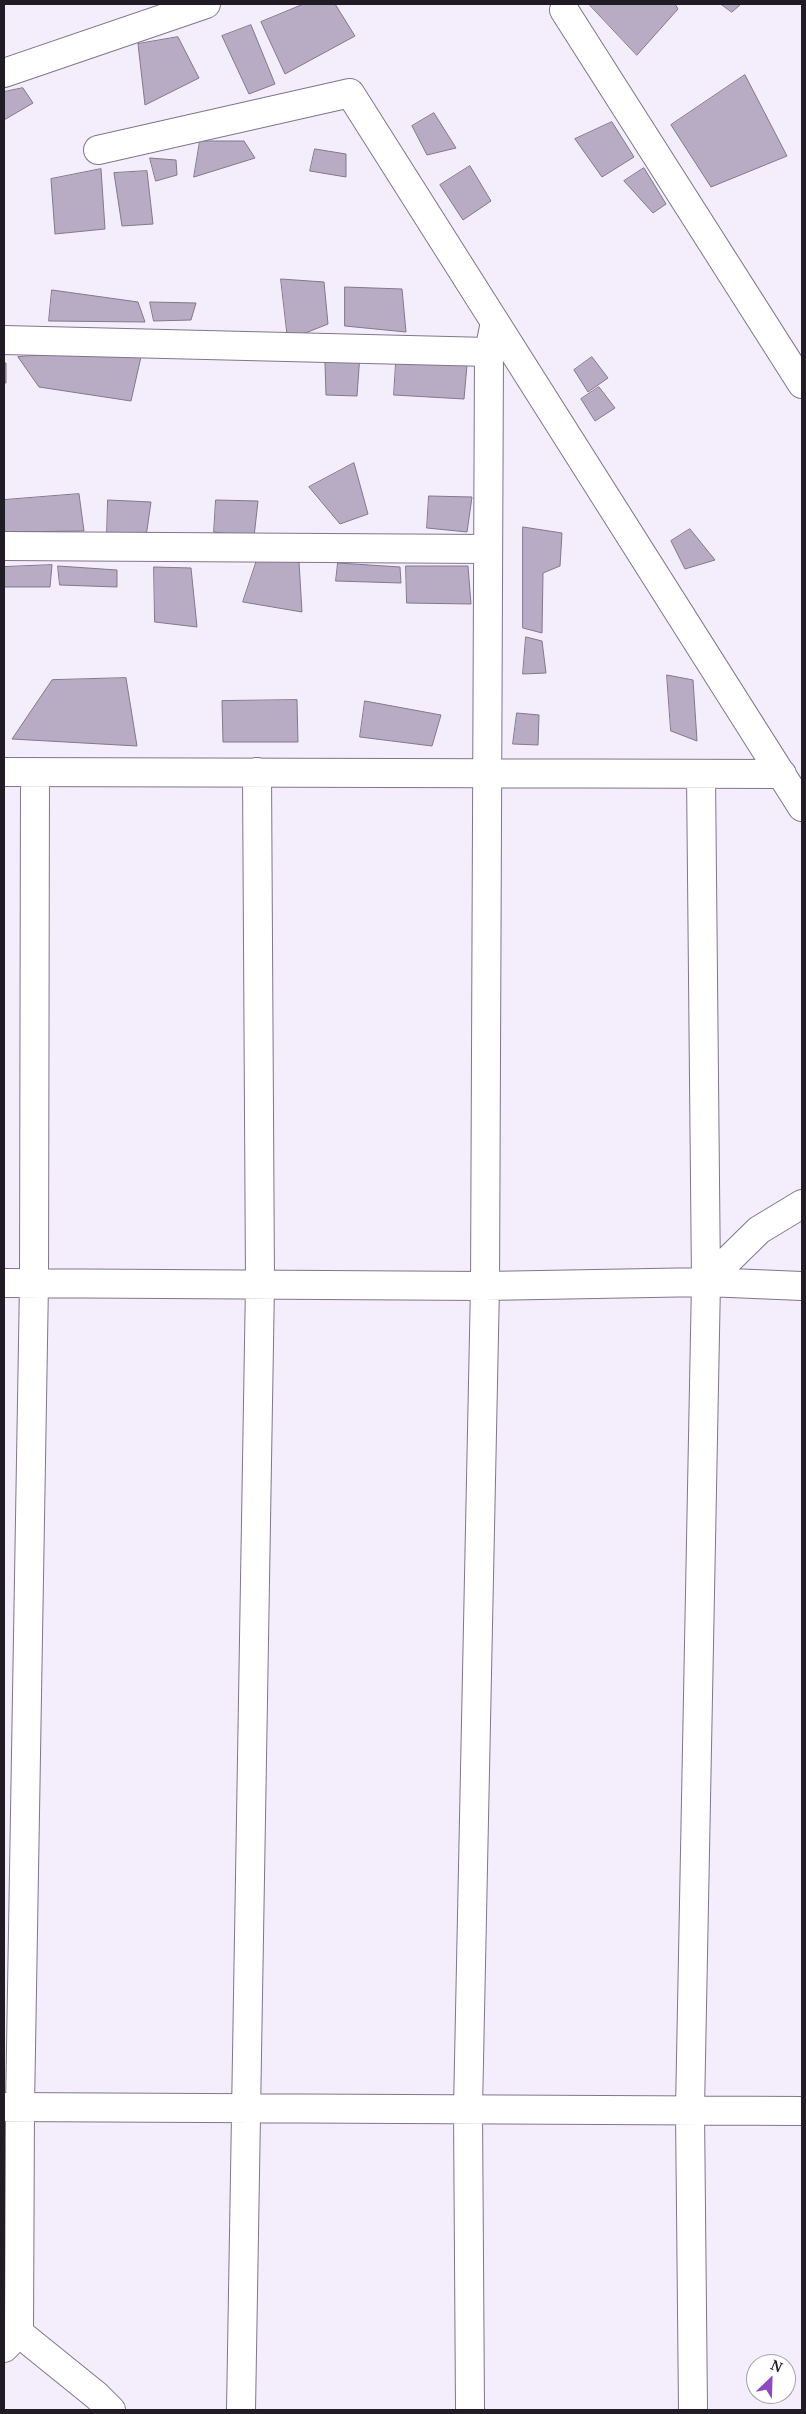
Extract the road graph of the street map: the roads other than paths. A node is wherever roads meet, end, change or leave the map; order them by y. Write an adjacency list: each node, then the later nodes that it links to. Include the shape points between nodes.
1 (206, 4): 3 (street)
2 (564, 10): 8 (street)
3 (4, 74)
4 (98, 150): 5 (street, via 350,93)
5 (495, 322): 7 (street); 16 (street)
6 (4, 340): 7 (street)
7 (489, 352): 10 (street)
8 (802, 384)
9 (4, 546): 10 (street)
10 (488, 549): 14 (street)
11 (4, 772): 12 (street)
12 (34, 772): 13 (street); 21 (street)
13 (257, 772): 14 (street); 22 (street)
14 (487, 773): 15 (street); 23 (street)
15 (701, 774): 16 (street); 19 (street)
16 (782, 774): 17 (street)
17 (802, 807)
18 (802, 1204): 19 (street, via 759,1230)
19 (706, 1282): 23 (street); 24 (street); 28 (street)
20 (4, 1283): 21 (street)
21 (34, 1283): 22 (street); 25 (street)
22 (260, 1284): 23 (street); 26 (street)
23 (485, 1286): 27 (street)
24 (802, 1286)
25 (12, 2107): 26 (street); 30 (street)
26 (246, 2108): 27 (street); 32 (street)
27 (468, 2109): 28 (street); 33 (street)
28 (690, 2110): 29 (street); 34 (street)
29 (802, 2111)
30 (11, 2340): 31 (street, via 97,2396)
31 (111, 2410)
32 (241, 2410)
33 (470, 2410)
34 (693, 2410)

